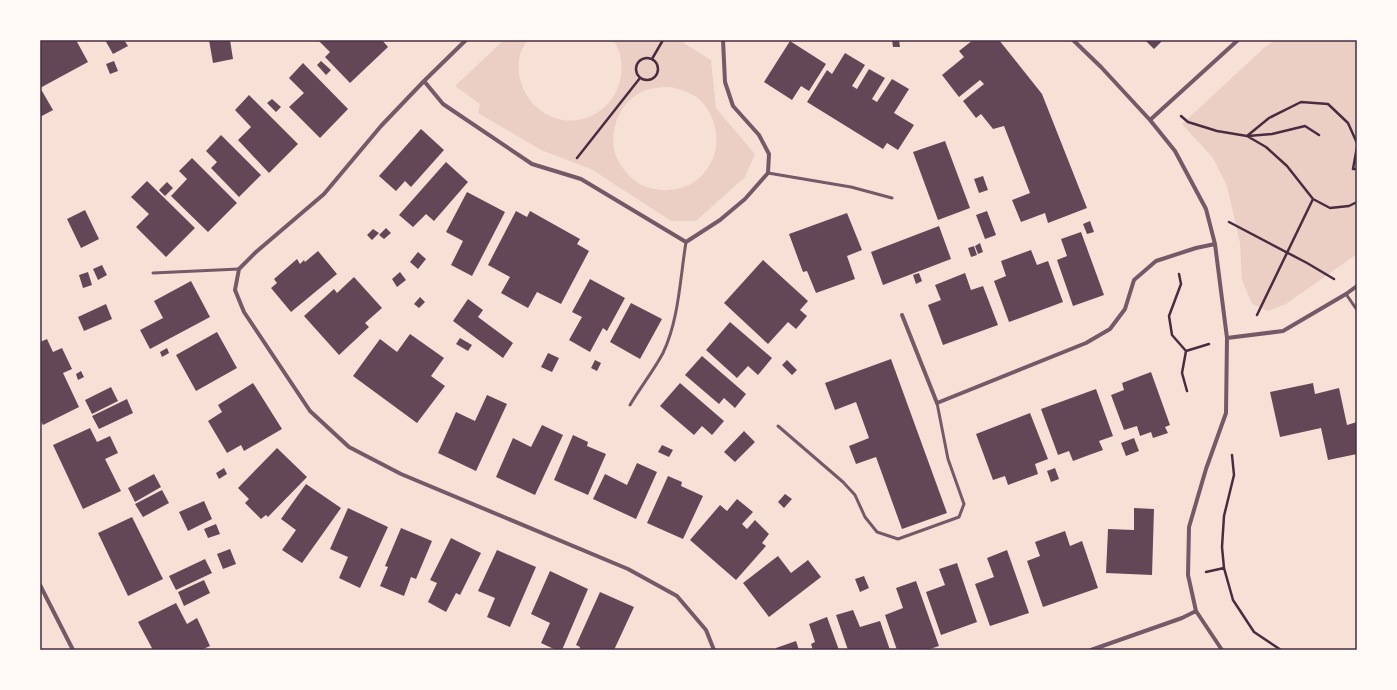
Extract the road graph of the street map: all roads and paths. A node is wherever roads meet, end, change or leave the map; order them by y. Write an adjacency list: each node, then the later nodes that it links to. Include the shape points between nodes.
1 (466, 40): 8 (street)
2 (663, 40): 6 (path)
3 (723, 40): 16 (street, via 725,82 733,106 760,135 769,154)
4 (1073, 40): 10 (street)
5 (1238, 40): 9 (street)
6 (652, 59): 7 (path, via 645,58 637,64 636,71); 7 (path, via 658,65 657,76 651,80)
7 (640, 78): 17 (path)
8 (424, 81): 17 (street, via 443,104 466,120 532,164); 26 (street, via 381,126 324,194)
9 (1167, 105): 10 (street); 12 (path, via 1188,122 1217,131)
10 (1150, 120): 21 (street, via 1175,151)
11 (1319, 135): 12 (path, via 1305,126 1272,134)
12 (1247, 136): 13 (path, via 1269,118 1301,102 1328,104 1348,123); 19 (path, via 1266,147 1287,166)
13 (1357, 143)
14 (1357, 147): 15 (path, via 1354,169)
15 (1357, 169)
16 (768, 173): 18 (lane, via 851,187); 22 (street, via 720,220)
17 (563, 175): 22 (street, via 581,179)
18 (892, 198)
19 (1313, 199): 20 (path, via 1330,208 1349,206); 24 (path)
20 (1357, 202)
21 (1206, 209): 23 (street); 24 (path)
22 (686, 242): 37 (lane, via 670,335 662,354)
23 (1215, 244): 25 (street); 33 (street)
24 (1287, 252): 29 (path, via 1337,280); 32 (path)
25 (1176, 255): 34 (path, via 1181,284 1169,316 1172,335); 36 (street, via 1156,261 1134,280 1125,309 1110,329 1086,343)
26 (239, 269): 27 (lane); 43 (street, via 235,290 244,312 310,411 348,447 401,474 628,569 677,596 706,630)
27 (153, 273)
28 (1357, 286): 29 (street)
29 (1346, 294): 30 (lane); 32 (street, via 1282,331)
30 (1357, 310)
31 (902, 315): 36 (street)
32 (1246, 335): 33 (street)
33 (1227, 338): 34 (path); 41 (street, via 1226,413 1189,527 1188,575)
34 (1186, 351): 35 (path, via 1182,373)
35 (1187, 391)
36 (937, 403): 38 (lane, via 948,459 964,504 959,517 898,539 877,532 865,517 855,495 843,482)
37 (630, 405)
38 (778, 426)
39 (1231, 452): 46 (path, via 1234,476 1224,516 1224,568 1233,600 1254,632)
40 (40, 585): 42 (street)
41 (1196, 611): 44 (street); 45 (street)
42 (73, 650)
43 (714, 650)
44 (1091, 650)
45 (1222, 650)
46 (1281, 650)

